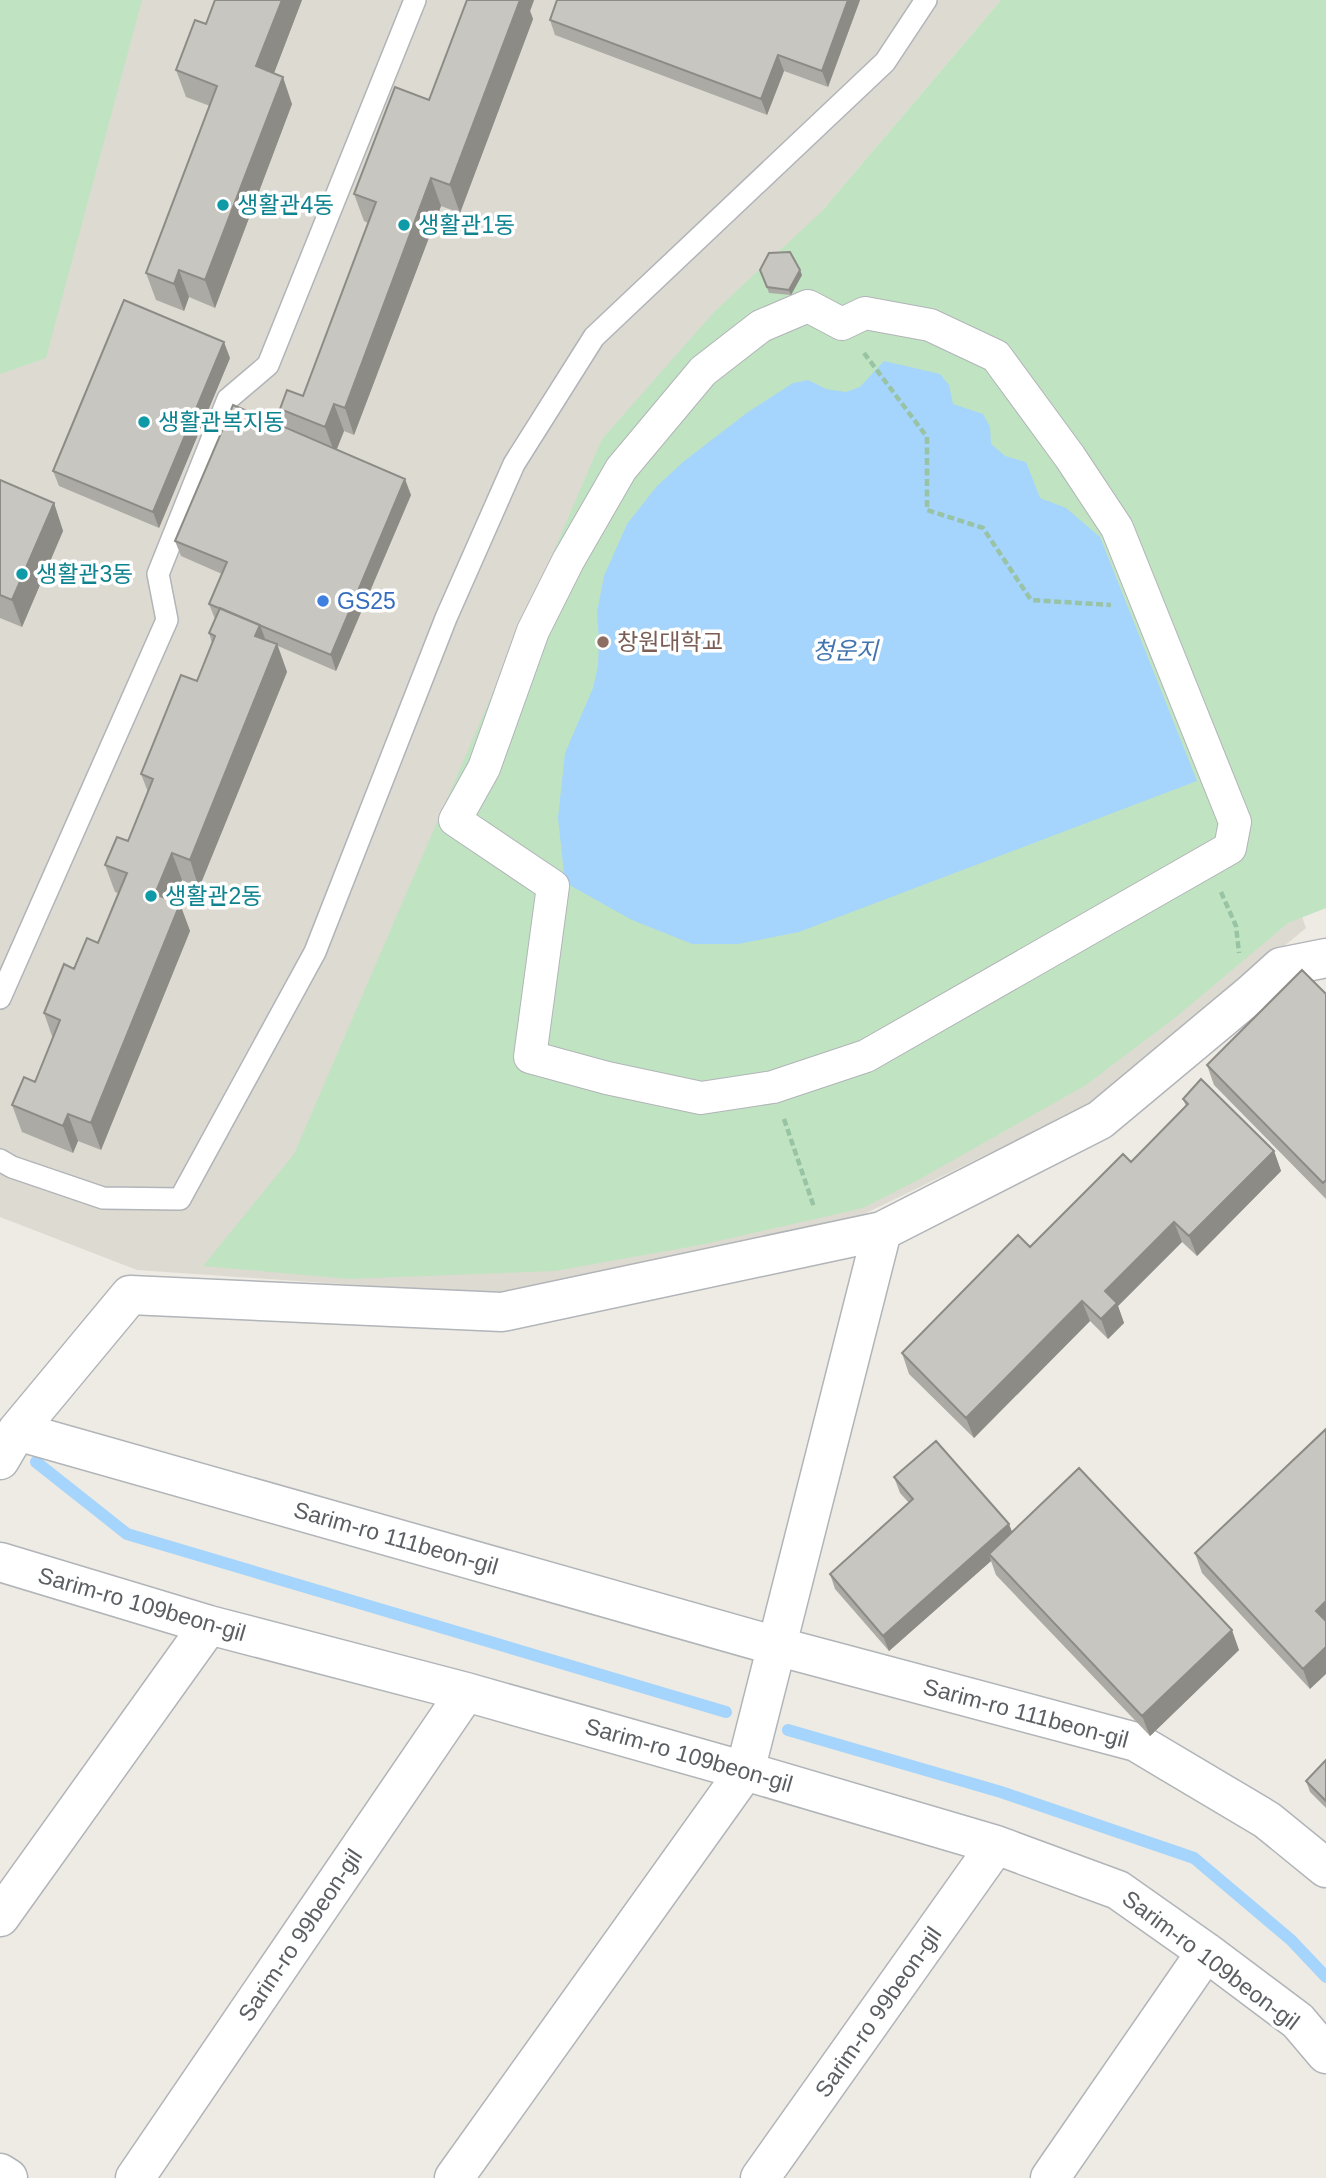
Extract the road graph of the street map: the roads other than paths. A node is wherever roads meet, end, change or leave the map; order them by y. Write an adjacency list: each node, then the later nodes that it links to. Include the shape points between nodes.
1 (415, 0): 5 (lane, via 268,365 228,399 158,574 167,620)
2 (926, 0): 6 (lane, via 885,62 594,337 514,464 446,618 315,952 180,1199 103,1198)
3 (1207, 861): 3 (street, via 1230,848 1235,822 1117,528 1070,457 996,356 930,325 865,313 842,324 808,306 761,326 703,371 621,469 533,631 484,768 455,820 553,886 530,1057 701,1098 773,1087 866,1056)
4 (1326, 958): 7 (street, via 1281,967 1100,1120)
5 (0, 998)
6 (0, 1160)
7 (882, 1231): 8 (street, via 502,1312 130,1295); 11 (street)
8 (9, 1446): 11 (street, Sarim-ro 111beon-gil)
9 (0, 1562): 10 (street, Sarim-ro 109beon-gil)
10 (209, 1625): 12 (street, Sarim-ro 109beon-gil); 16 (street)
11 (776, 1646): 13 (street); 15 (street, Sarim-ro 111beon-gil, via 1136,1742 1267,1820)
12 (466, 1692): 13 (street, Sarim-ro 109beon-gil); 21 (street, Sarim-ro 99beon-gil)
13 (745, 1771): 14 (street, Sarim-ro 109beon-gil); 22 (street)
14 (996, 1845): 17 (street, Sarim-ro 109beon-gil, via 1118,1890); 23 (street, Sarim-ro 99beon-gil)
15 (1326, 1868)
16 (0, 1917)
17 (1206, 1952): 18 (street, Sarim-ro 109beon-gil, via 1298,2021); 24 (street)
18 (1326, 2054)
19 (0, 2173): 20 (street)
20 (8, 2178)
21 (135, 2178)
22 (454, 2178)
23 (760, 2178)
24 (1050, 2178)

